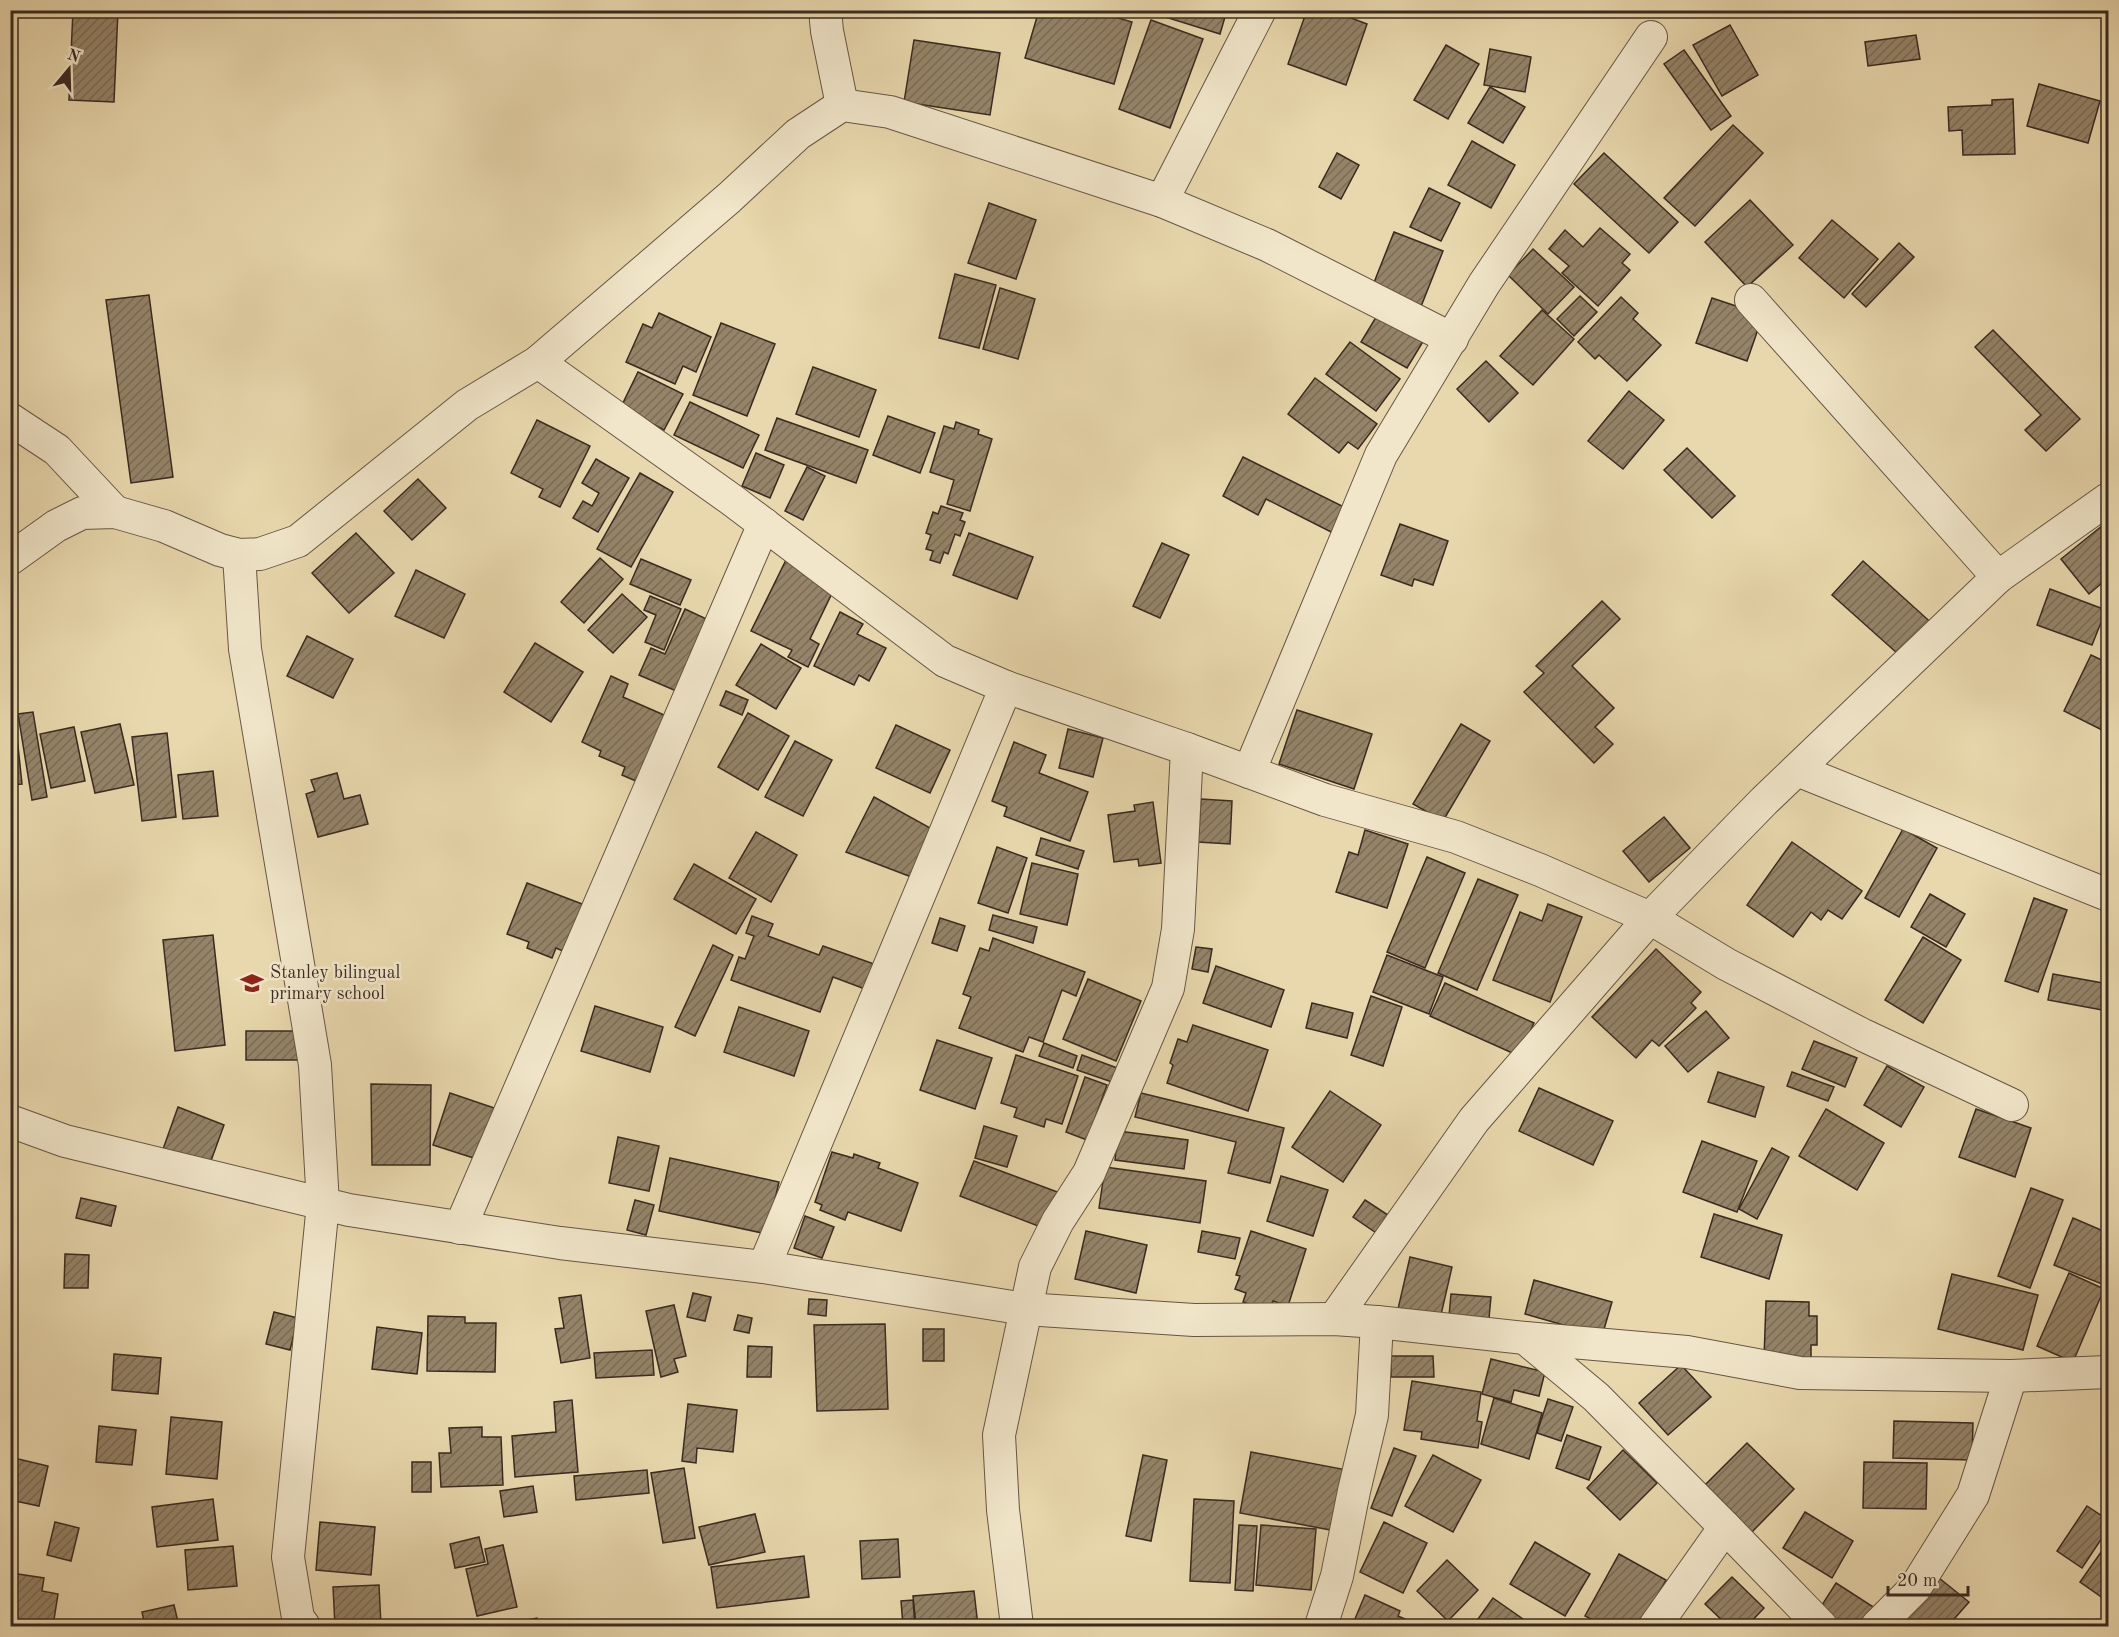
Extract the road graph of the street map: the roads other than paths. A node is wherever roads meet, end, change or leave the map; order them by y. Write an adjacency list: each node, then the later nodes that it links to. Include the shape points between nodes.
1 (825, 10): 4 (street)
2 (1260, 10): 5 (street)
3 (1651, 37): 7 (street, via 1484,284)
4 (842, 105): 5 (street, via 890,112); 8 (street, via 798,134)
5 (1162, 201): 7 (street, via 1267,245)
6 (1751, 300): 15 (street)
7 (1452, 339): 19 (street, via 1381,455)
8 (538, 362): 12 (street); 13 (street, via 467,405 298,541 260,554)
9 (10, 419): 11 (street, via 57,450)
10 (2109, 499): 15 (street)
11 (115, 512): 13 (street); 14 (street, via 82,513 56,526)
12 (764, 524): 16 (street, via 945,661); 25 (street)
13 (239, 555): 24 (street, via 245,649 315,1065)
14 (10, 559)
15 (1998, 577): 18 (street)
16 (1006, 687): 17 (street); 26 (street)
17 (1187, 749): 19 (street); 27 (street, via 1178,929 1168,988 1089,1173 1035,1267)
18 (1797, 770): 20 (street); 21 (street)
19 (1249, 772): 21 (street, via 1325,800 1456,837)
20 (2109, 894)
21 (1650, 918): 22 (street, via 1726,964 1863,1035); 28 (street, via 1474,1120)
22 (2012, 1105)
23 (10, 1121): 24 (street, via 64,1141)
24 (322, 1204): 25 (street); 34 (street, via 288,1557 298,1618)
25 (460, 1228): 26 (street)
26 (764, 1267): 27 (street)
27 (1025, 1310): 28 (street, via 1194,1320); 35 (street, via 999,1435 1003,1510)
28 (1334, 1319): 29 (street)
29 (1377, 1322): 30 (street); 36 (street, via 1372,1415 1337,1576)
30 (1525, 1338): 32 (street, via 1687,1352 1800,1373); 33 (street, via 1596,1397)
31 (2109, 1372): 32 (street)
32 (2011, 1376): 39 (street, via 1973,1495 1915,1588)
33 (1725, 1527): 37 (street); 38 (street)
34 (304, 1626)
35 (1017, 1626)
36 (1321, 1626)
37 (1655, 1626)
38 (1821, 1626)
39 (1877, 1626)

